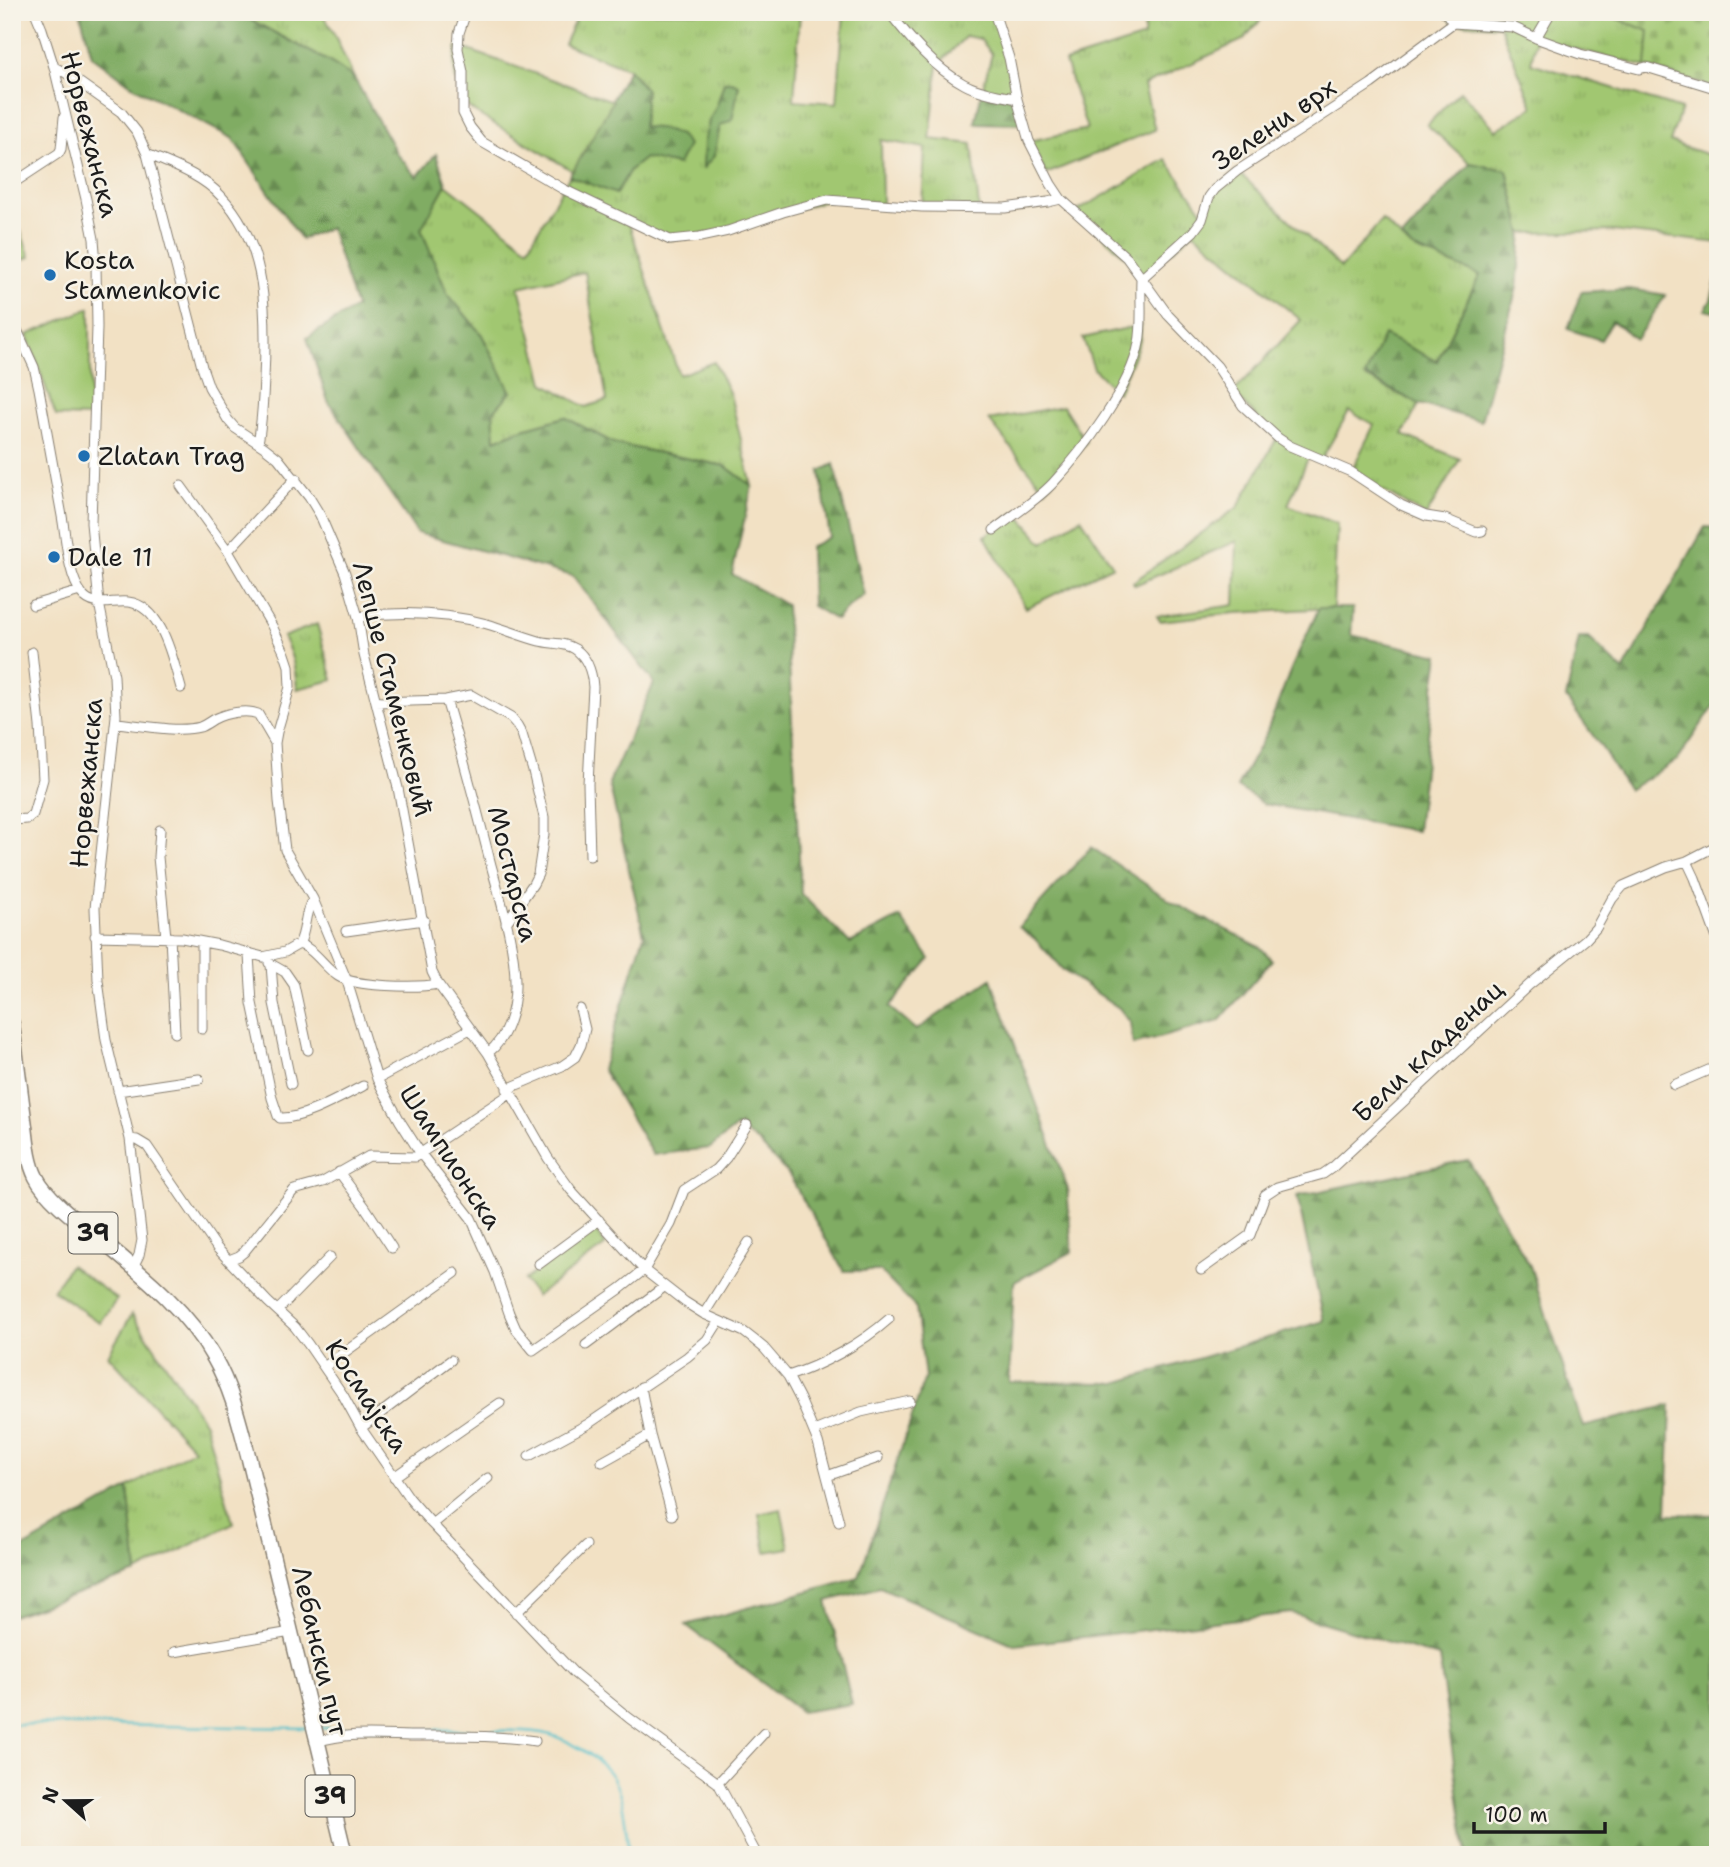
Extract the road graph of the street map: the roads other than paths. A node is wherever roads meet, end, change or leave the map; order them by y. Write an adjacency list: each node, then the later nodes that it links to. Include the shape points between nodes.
1 (35, 12): 9 (street, Норвежанска)
2 (466, 12): 15 (street, via 458,49 463,113 482,142 563,189 670,240 728,231 827,200 1005,208)
3 (889, 12): 11 (street, via 924,53 957,80)
4 (994, 12): 11 (street)
5 (1444, 12): 7 (street)
6 (1551, 12): 8 (street)
7 (1452, 23): 8 (street, via 1513,27); 16 (street, Зелени врх, via 1215,189 1193,232)
8 (1536, 38): 10 (street, via 1580,54 1646,67)
9 (54, 67): 12 (street, Норвежанска); 13 (street, Лепше Стаменковић, via 121,111)
10 (1718, 89)
11 (1017, 99): 15 (street, via 1029,141)
12 (65, 114): 14 (street, via 59,153); 25 (street, Норвежанска, via 96,264 91,523)
13 (147, 153): 18 (street, Лепше Стаменковић, via 209,387 234,428); 18 (street, via 190,173 221,196 237,216 255,256 266,326)
14 (12, 184)
15 (1061, 199): 16 (street, via 1127,258)
16 (1141, 279): 21 (street, via 1137,352 1102,420 1052,483); 22 (street, via 1217,366 1243,406 1278,438 1351,472 1410,510)
17 (12, 319): 24 (street, via 34,367 69,555)
18 (258, 443): 19 (street, Лепше Стаменковић)
19 (296, 478): 23 (street); 27 (street, Лепше Стаменковић, via 332,540)
20 (181, 486): 23 (street)
21 (994, 530)
22 (1482, 531)
23 (228, 551): 33 (street, via 272,626 289,666 290,687)
24 (80, 591): 25 (street); 26 (street)
25 (99, 603): 29 (street, via 131,602 155,618); 32 (street, Норвежанска, via 114,676)
26 (33, 605)
27 (358, 617): 31 (street, Лепше Стаменковић); 37 (street, via 447,615 569,646 580,653 593,687)
28 (32, 652): 34 (street, via 43,779 33,814)
29 (181, 688)
30 (446, 700): 31 (street); 41 (street, Мостарска); 41 (street, via 471,695 511,718 522,734 533,771 544,817 538,874)
31 (376, 702): 40 (street, Лепше Стаменковић)
32 (116, 723): 33 (street, via 188,729 224,715 249,712 258,714); 43 (street, Норвежанска)
33 (275, 743): 39 (street, Шампионска, via 285,850)
34 (12, 820)
35 (160, 830): 44 (street, via 158,857)
36 (1718, 845): 38 (street, Бели кладенац)
37 (590, 856)
38 (1688, 861): 45 (street); 82 (street, Бели кладенац, via 1623,886 1586,939 1529,985 1333,1167 1265,1195 1250,1235)
39 (313, 899): 47 (street); 51 (street, Шампионска)
40 (424, 920): 42 (street); 52 (street, Лепше Стаменковић)
41 (506, 923): 59 (street, Мостарска, via 515,994 501,1041)
42 (346, 931)
43 (95, 936): 44 (street); 66 (street, Норвежанска, via 106,1040)
44 (168, 937): 46 (street); 57 (street)
45 (1718, 941)
46 (202, 942): 48 (street); 55 (street)
47 (299, 944): 49 (street); 51 (street)
48 (250, 955): 49 (street); 65 (street, via 252,1003 278,1116 290,1118)
49 (262, 957): 50 (street)
50 (271, 965): 58 (street, via 285,972 294,985); 63 (street)
51 (347, 981): 52 (street); 62 (street, Шампионска)
52 (438, 984): 56 (street, Лепше Стаменковић)
53 (580, 1009): 67 (street, via 584,1029 575,1058)
54 (12, 1024): 70 (main road, 39)
55 (202, 1029)
56 (470, 1029): 59 (street, Лепше Стаменковић); 62 (street)
57 (175, 1033)
58 (308, 1050)
59 (488, 1053): 67 (street, Лепше Стаменковић)
60 (1718, 1066): 64 (street)
61 (200, 1079): 66 (street)
62 (377, 1079): 71 (street, Шампионска)
63 (291, 1084)
64 (1674, 1084)
65 (363, 1086)
66 (118, 1091): 69 (street, Норвежанска)
67 (509, 1091): 71 (street); 74 (street, Лепше Стаменковић, via 548,1158)
68 (747, 1125): 81 (street, via 716,1169 684,1190 671,1224)
69 (130, 1139): 78 (street, Космајска, via 147,1146); 80 (street, Норвежанска, via 142,1240)
70 (29, 1152): 72 (street); 80 (main road, 39, via 43,1188)
71 (421, 1154): 73 (street, via 369,1156); 81 (street, Шампионска, via 476,1226 512,1321 533,1350)
72 (12, 1155)
73 (339, 1172): 76 (street); 78 (street, via 295,1190 244,1252)
74 (599, 1220): 79 (street); 81 (street, Лепше Стаменковић)
75 (749, 1242): 86 (street)
76 (392, 1248)
77 (330, 1257): 85 (street)
78 (229, 1259): 85 (street, Космајска)
79 (539, 1264)
80 (133, 1267): 110 (main road, Лебански пут / 39, via 186,1318 225,1380 249,1459)
81 (644, 1270): 84 (street, Лепше Стаменковић)
82 (1201, 1270)
83 (455, 1273): 91 (street)
84 (664, 1287): 86 (street, Лепше Стаменковић); 89 (street)
85 (278, 1310): 91 (street, Космајска)
86 (704, 1314): 88 (street, Лепше Стаменковић)
87 (889, 1318): 92 (street, via 834,1357)
88 (719, 1321): 92 (street, Лепше Стаменковић, via 753,1339); 93 (street, via 708,1339 687,1357)
89 (586, 1345)
90 (451, 1360): 96 (street)
91 (324, 1367): 96 (street, Космајска)
92 (788, 1376): 97 (street, Лепше Стаменковић)
93 (641, 1387): 98 (street); 99 (street, via 588,1424)
94 (910, 1401): 97 (street, via 862,1412)
95 (500, 1403): 102 (street)
96 (361, 1428): 102 (street, Космајска)
97 (814, 1432): 103 (street, Лепше Стаменковић)
98 (650, 1435): 101 (street); 105 (street)
99 (529, 1456)
100 (878, 1458): 103 (street)
101 (602, 1462)
102 (394, 1476): 107 (street, Космајска)
103 (827, 1476): 106 (street, Лепше Стаменковић)
104 (488, 1478): 107 (street)
105 (672, 1515)
106 (839, 1522)
107 (432, 1524): 109 (street, Космајска)
108 (586, 1545): 109 (street)
109 (516, 1614): 115 (street, Космајска, via 575,1673)
110 (290, 1632): 111 (street); 113 (main road, Лебански пут / 39)
111 (174, 1652)
112 (764, 1733): 115 (street)
113 (316, 1740): 114 (street, via 452,1736); 116 (main road, Лебански пут / 39)
114 (535, 1741)
115 (718, 1783): 117 (street)
116 (345, 1855)
117 (757, 1855)

